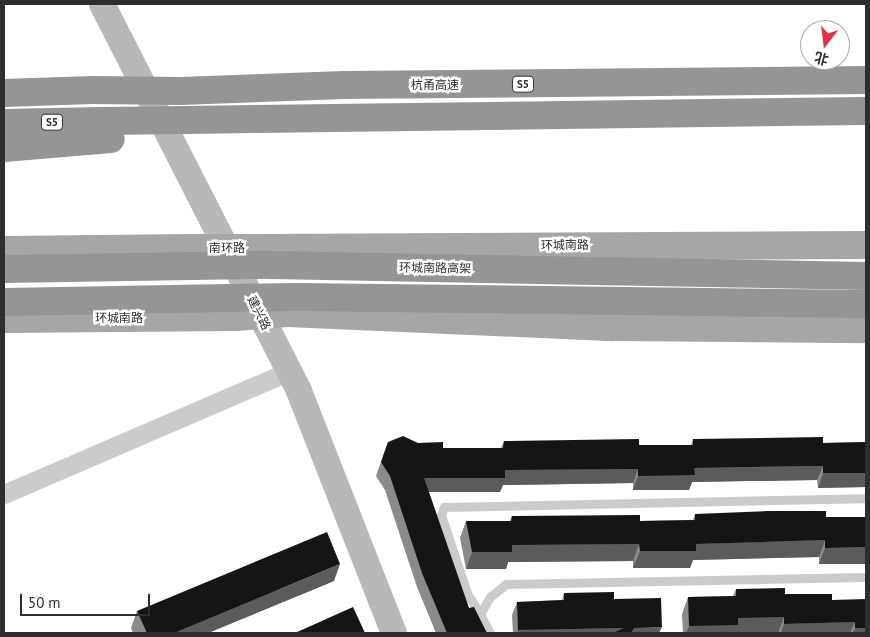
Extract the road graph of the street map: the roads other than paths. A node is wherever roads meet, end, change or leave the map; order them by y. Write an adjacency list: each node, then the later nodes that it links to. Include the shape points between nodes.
1 (102, 4): 17 (street, 建兴路)
2 (866, 80): 3 (highway, 杭甬高速 / S5, bridge, via 344,85)
3 (5, 93)
4 (866, 111): 6 (highway, via 395,115 190,129)
5 (4, 123): 6 (highway, S5)
6 (106, 130): 7 (highway)
7 (4, 148)
8 (866, 245): 9 (main road, 环城南路)
9 (263, 248): 10 (main road, 南环路, bridge)
10 (4, 250)
11 (4, 269): 12 (highway, 环城南路高架, bridge, via 271,265)
12 (866, 276)
13 (4, 302): 14 (highway, bridge, via 296,297)
14 (866, 304)
15 (4, 319): 16 (main road, 环城南路, bridge, via 234,317 288,313 613,327)
16 (866, 329)
17 (289, 371): 18 (street); 22 (street, 建兴路, via 344,500)
18 (4, 494)
19 (866, 498): 21 (lane, via 444,507 441,514 467,593)
20 (866, 576): 21 (lane, via 506,584 490,597)
21 (480, 614): 23 (lane)
22 (394, 633)
23 (490, 633)

